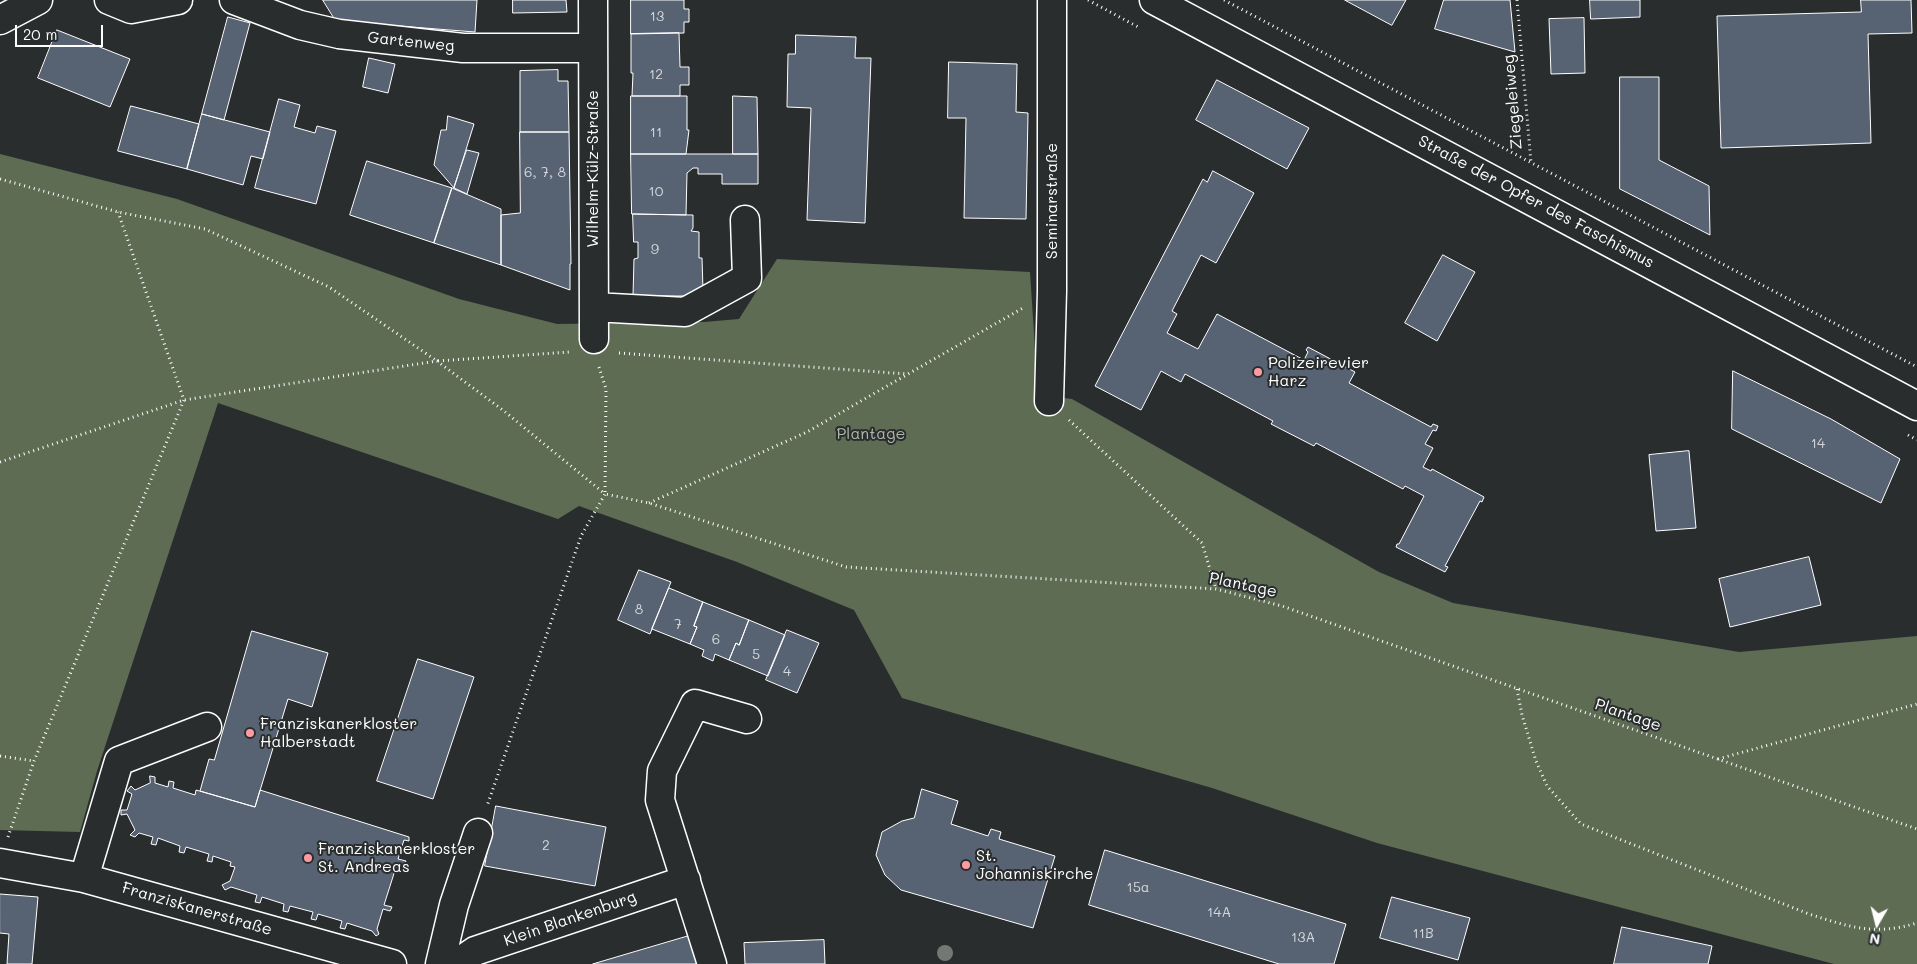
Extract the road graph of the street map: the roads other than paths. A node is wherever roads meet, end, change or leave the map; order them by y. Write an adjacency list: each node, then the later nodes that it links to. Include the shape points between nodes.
1 (38, 0): 8 (street)
2 (109, 0): 3 (street, via 131,9)
3 (178, 0)
4 (234, 0): 9 (street, Gartenweg, via 300,25 339,34 463,48)
5 (592, 0): 9 (street, Wilhelm-Külz-Straße)
6 (1052, 0): 13 (street, Seminarstraße)
7 (1154, 0): 14 (street, Straße der Opfer des Faschismus)
8 (0, 20)
9 (593, 48): 11 (street, Wilhelm-Külz-Straße)
10 (745, 220): 11 (street, via 747,278 685,312)
11 (594, 307): 12 (street, Wilhelm-Külz-Straße)
12 (594, 345)
13 (1050, 401)
14 (1917, 406)
15 (747, 719): 20 (street, via 695,704 662,771 660,800)
16 (207, 727): 19 (street, via 120,761)
17 (478, 833): 22 (street, via 454,905)
18 (3, 853): 19 (street, Franziskanerstraße)
19 (84, 878): 21 (street, Franziskanerstraße)
20 (686, 880): 23 (street, Klein Blankenburg, via 475,951); 24 (street)
21 (392, 964)
22 (440, 964)
23 (456, 964)
24 (712, 964)

